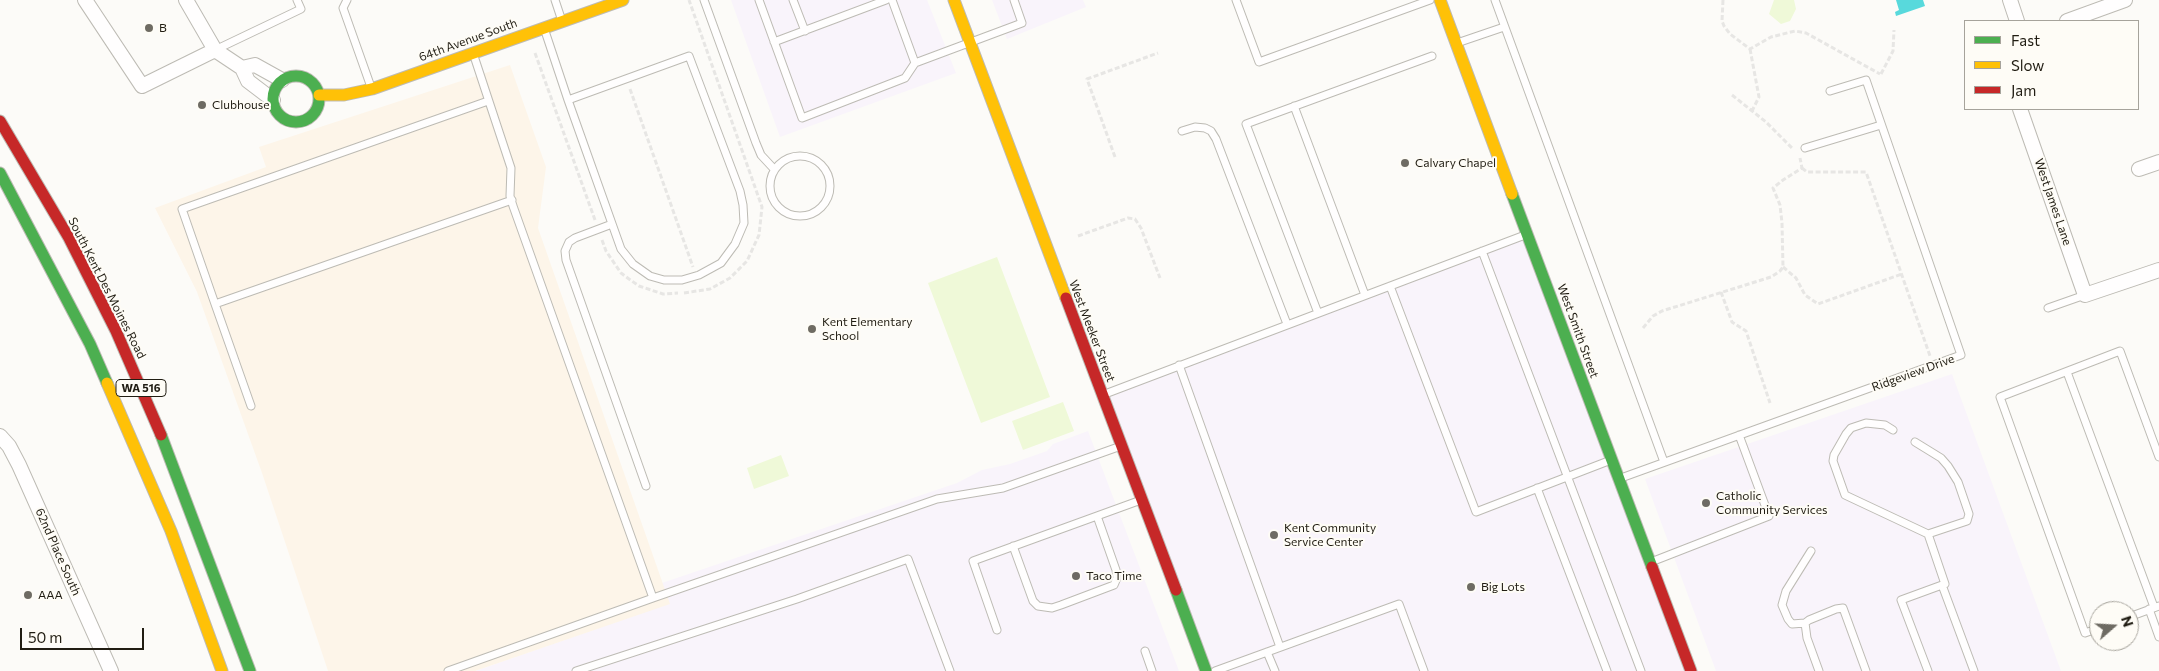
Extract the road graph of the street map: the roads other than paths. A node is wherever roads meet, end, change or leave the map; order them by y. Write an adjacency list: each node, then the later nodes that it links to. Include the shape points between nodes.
1 (85, 0): 30 (street, via 142,86)
2 (186, 0): 30 (street)
3 (297, 0): 30 (lane, via 301,10)
4 (347, 0): 36 (lane, via 343,8)
5 (555, 0): 23 (lane)
6 (623, 0): 20 (main road, 64th Avenue South)
7 (704, 0): 50 (lane, via 756,143)
8 (759, 0): 27 (lane)
9 (793, 0): 26 (lane)
10 (886, 0): 26 (lane)
11 (892, 0): 33 (lane)
12 (954, 0): 28 (main road, West Meeker Street)
13 (1014, 0): 28 (lane, via 1022,23)
14 (1236, 0): 15 (lane, via 1259,62)
15 (1430, 0)
16 (1440, 0): 29 (main road, West Smith Street)
17 (1494, 0): 24 (lane)
18 (2010, 0): 21 (street)
19 (2125, 0): 22 (street)
20 (608, 3): 23 (main road, 64th Avenue South)
21 (2017, 20)
22 (2070, 20)
23 (563, 22): 25 (main road, 64th Avenue South)
24 (1504, 26): 29 (lane); 75 (lane)
25 (544, 28): 31 (main road, 64th Avenue South); 40 (lane)
26 (805, 31): 27 (lane)
27 (774, 42): 33 (lane, via 802,118 905,78)
28 (970, 43): 33 (lane); 66 (main road, West Meeker Street)
29 (1456, 43): 54 (main road, West Smith Street)
30 (215, 50): 34 (street)
31 (473, 53): 36 (main road, 64th Avenue South); 41 (lane)
32 (1432, 56): 42 (lane)
33 (915, 63)
34 (242, 68): 35 (street, via 255,65); 39 (street, via 248,81)
35 (282, 80): 38 (main road, via 305,78 312,82); 39 (main road)
36 (372, 89): 38 (main road, 64th Avenue South, via 344,95)
37 (1830, 90): 45 (lane, Ridgeview Drive, via 1866,80)
38 (319, 95): 39 (main road, via 319,103 312,116 299,122 292,122 279,114)
39 (273, 100)
40 (568, 100): 53 (lane); 53 (lane, via 690,56 740,191 744,223 735,244 721,263 682,280 650,276 633,264 620,249)
41 (488, 101): 52 (lane, via 511,168); 60 (lane, via 182,209)
42 (1294, 106): 58 (lane); 62 (lane, via 1246,124)
43 (2020, 110): 59 (street, West James Lane)
44 (0, 121): 99 (main road, South Kent Des Moines Road / WA 516, via 69,238 116,331 158,426)
45 (1881, 126): 47 (lane); 69 (lane, Ridgeview Drive, via 1961,355)
46 (1182, 131): 63 (lane, via 1205,128 1216,139)
47 (1805, 148)
48 (2159, 162): 49 (street)
49 (2139, 169)
50 (774, 170): 50 (lane, via 770,188 772,198 784,212 804,216 821,208 827,200 829,180 819,163 810,158 790,157)
51 (0, 172): 98 (main road, WA 516, via 90,344 171,531)
52 (512, 200): 60 (lane); 87 (lane)
53 (612, 224): 78 (lane, via 569,242 566,260)
54 (1527, 234): 55 (lane); 74 (main road, West Smith Street)
55 (1482, 251): 57 (lane); 76 (lane)
56 (2159, 270): 59 (street)
57 (1390, 286): 58 (lane); 79 (lane, via 1476,512)
58 (1365, 295): 62 (lane)
59 (2085, 295): 61 (lane)
60 (215, 304): 67 (lane)
61 (2048, 308)
62 (1318, 312): 63 (lane)
63 (1288, 324): 64 (lane)
64 (1179, 366): 66 (lane); 94 (lane)
65 (2067, 372): 73 (lane, via 2120,351); 88 (lane); 92 (lane, via 2000,397 2085,633)
66 (1102, 395): 72 (main road, West Meeker Street)
67 (251, 406)
68 (1892, 430): 82 (lane, via 1885,425 1866,423 1851,428 1833,461 1845,495)
69 (1739, 435): 75 (lane, Ridgeview Drive); 85 (lane, via 1769,516)
70 (0, 436): 97 (street, 62nd Place South, via 19,465)
71 (1915, 442): 82 (lane, via 1948,466 1958,482 1969,514 1967,520)
72 (1121, 446): 80 (main road, West Meeker Street); 87 (lane, via 1003,488 937,499)
73 (2159, 457)
74 (1612, 460): 76 (lane); 77 (main road, West Smith Street)
75 (1664, 462): 77 (lane, Ridgeview Drive)
76 (1567, 477): 79 (lane); 109 (lane)
77 (1619, 479): 85 (main road, West Smith Street)
78 (646, 486)
79 (1537, 488): 108 (lane)
80 (1142, 500): 81 (lane); 104 (main road, West Meeker Street)
81 (1097, 516): 83 (lane); 83 (lane, via 1117,578 1114,585 1061,606 1038,606 1033,601)
82 (1928, 534): 86 (lane, via 1946,584)
83 (1013, 546): 91 (lane, via 973,560)
84 (1811, 551): 90 (lane, via 1786,590 1782,605 1792,624)
85 (1650, 562): 110 (main road, West Smith Street)
86 (1942, 585): 113 (lane, via 1901,600); 114 (lane)
87 (653, 598): 100 (lane)
88 (2154, 608): 89 (lane); 93 (lane)
89 (2139, 613)
90 (1805, 623): 111 (lane); 112 (lane, via 1843,608)
91 (997, 630)
92 (2089, 632)
93 (2159, 637)
94 (1280, 647): 96 (lane); 107 (lane, via 1399,604)
95 (1145, 651): 103 (lane)
96 (1267, 652): 105 (lane); 106 (lane)
97 (111, 671)
98 (222, 671)
99 (250, 671)
100 (448, 671)
101 (576, 671): 102 (lane, via 908,560)
102 (950, 671)
103 (1152, 671)
104 (1206, 671)
105 (1215, 671)
106 (1274, 671)
107 (1424, 671)
108 (1607, 671)
109 (1641, 671)
110 (1691, 671)
111 (1819, 671)
112 (1866, 671)
113 (1928, 671)
114 (1974, 671)

